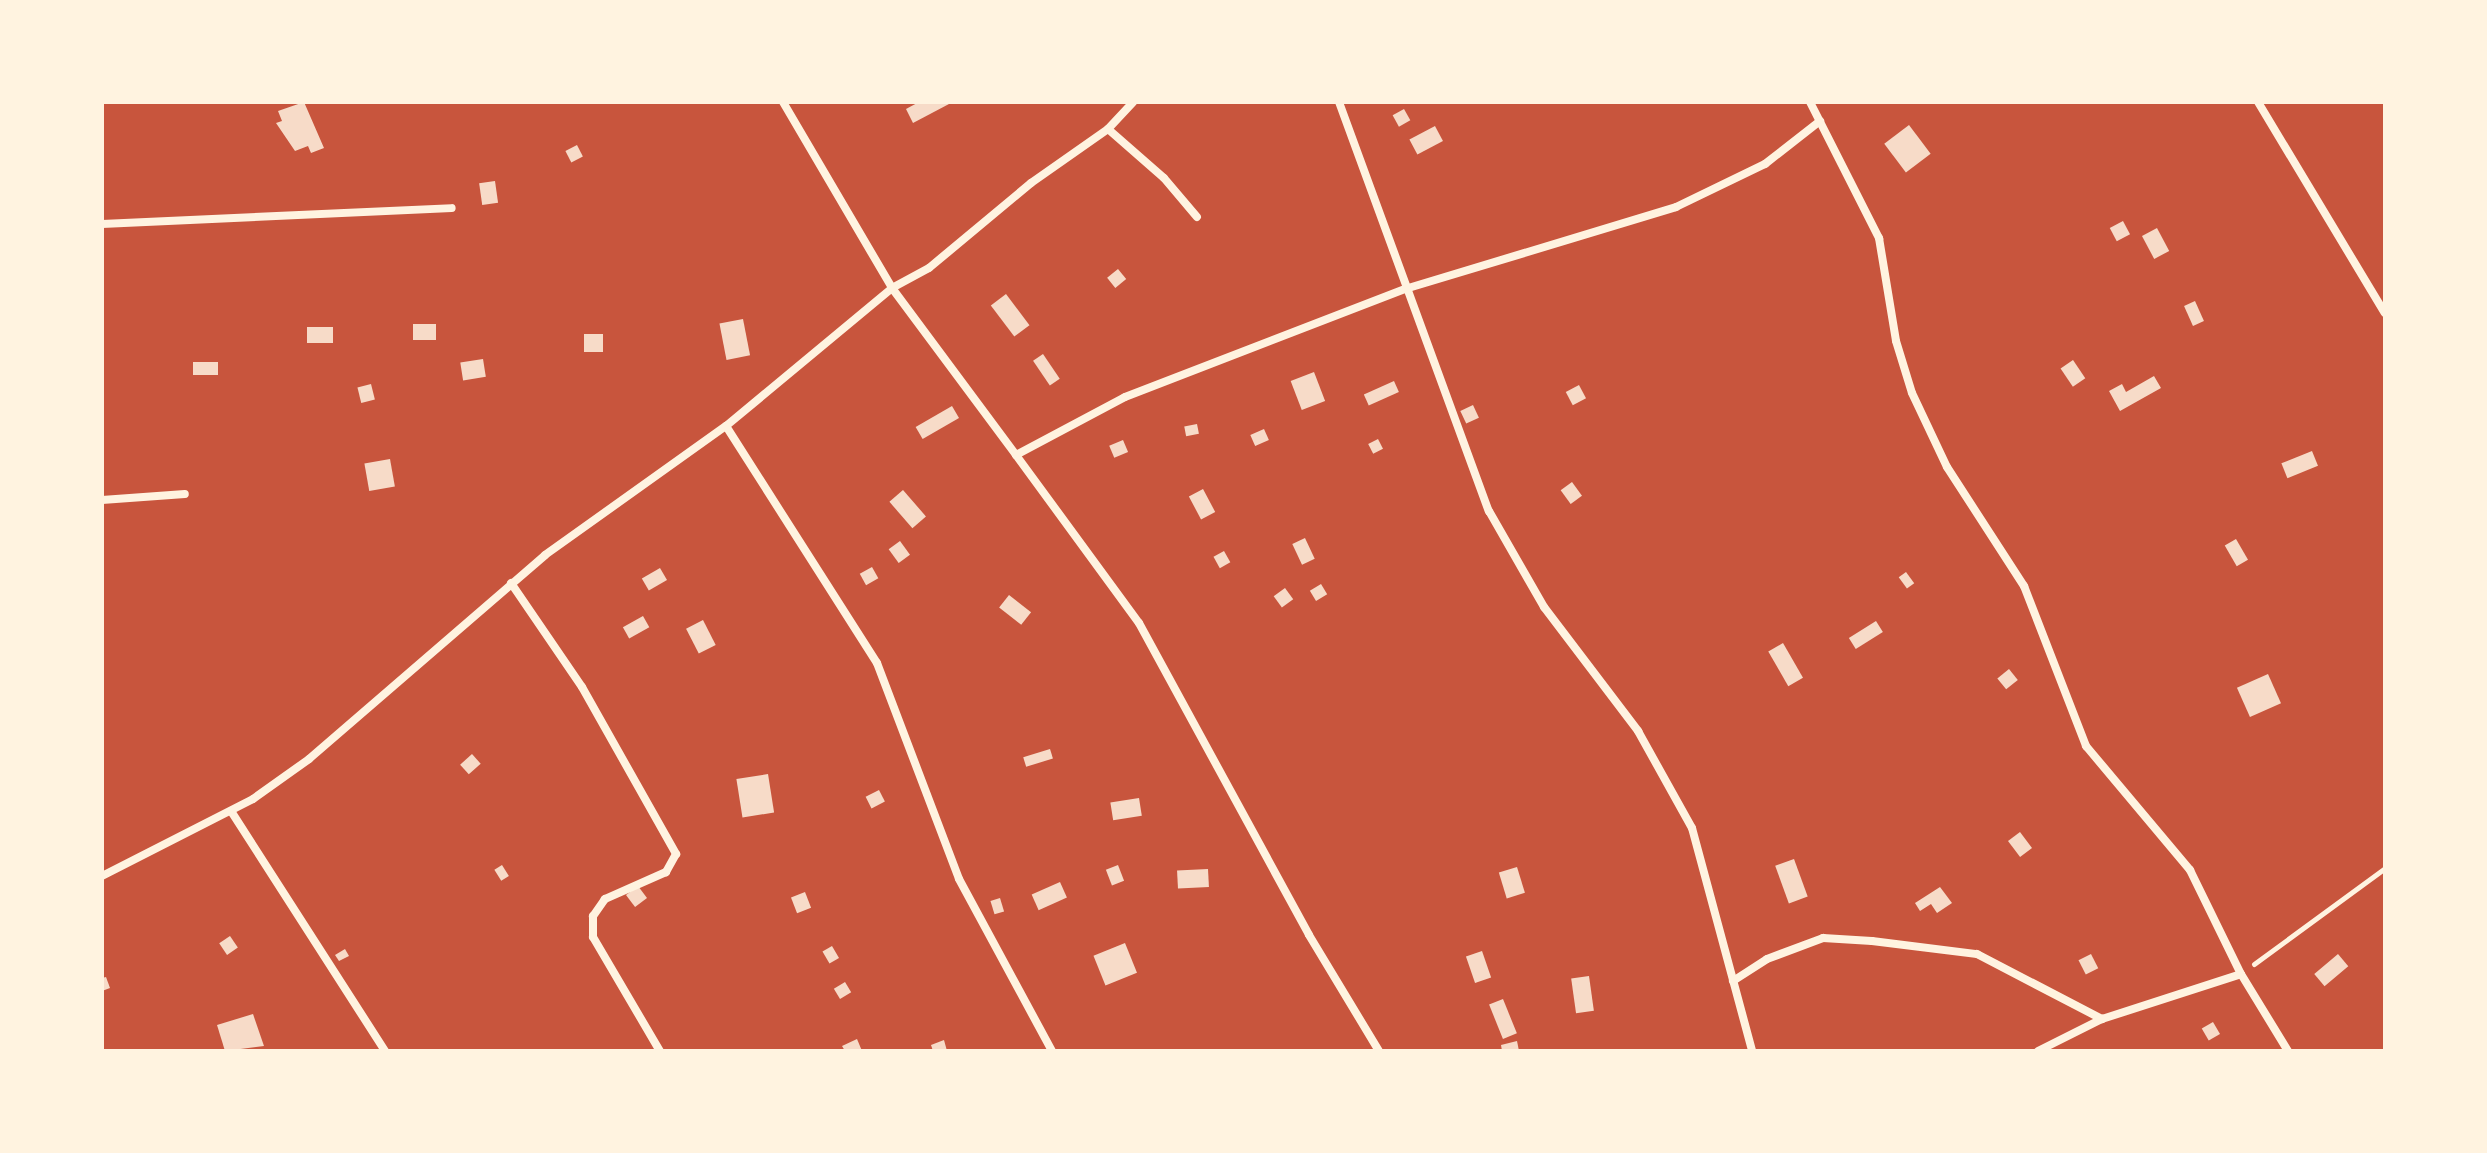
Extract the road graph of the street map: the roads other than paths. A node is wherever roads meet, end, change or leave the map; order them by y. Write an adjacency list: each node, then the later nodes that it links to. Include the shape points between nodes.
1 (783, 102): 11 (street)
2 (1133, 102): 7 (street)
3 (1339, 102): 12 (street)
4 (1810, 102): 6 (street)
5 (2258, 102): 13 (street)
6 (1820, 121): 12 (street, via 1765,164 1676,207); 21 (street, via 1879,238 1896,341 1912,393 1947,467 2024,586 2086,746 2190,870)
7 (1108, 129): 9 (street, via 1164,178); 11 (street, via 1031,183 929,268)
8 (452, 208): 10 (street)
9 (1197, 217)
10 (102, 224)
11 (892, 288): 14 (street); 15 (street)
12 (1405, 289): 15 (street, via 1125,397); 22 (street, via 1501,533 1544,607 1638,731 1692,828)
13 (2385, 313)
14 (726, 426): 18 (street); 27 (street, via 877,663 959,879)
15 (1016, 455): 28 (street, via 1139,623 1301,922)
16 (185, 494): 17 (street)
17 (102, 500)
18 (511, 583): 19 (street, via 347,730); 26 (street, via 582,687 676,854 666,872 605,899 593,916 593,937)
19 (231, 811): 20 (street); 25 (street)
20 (102, 876)
21 (2241, 974): 23 (street); 31 (street)
22 (1733, 981): 23 (street, via 1767,959 1823,938 1872,941 1977,954); 29 (street)
23 (2102, 1019): 24 (street)
24 (2063, 1047): 30 (street)
25 (385, 1051)
26 (660, 1051)
27 (1052, 1051)
28 (1379, 1051)
29 (1752, 1051)
30 (2038, 1051)
31 (2288, 1051)

